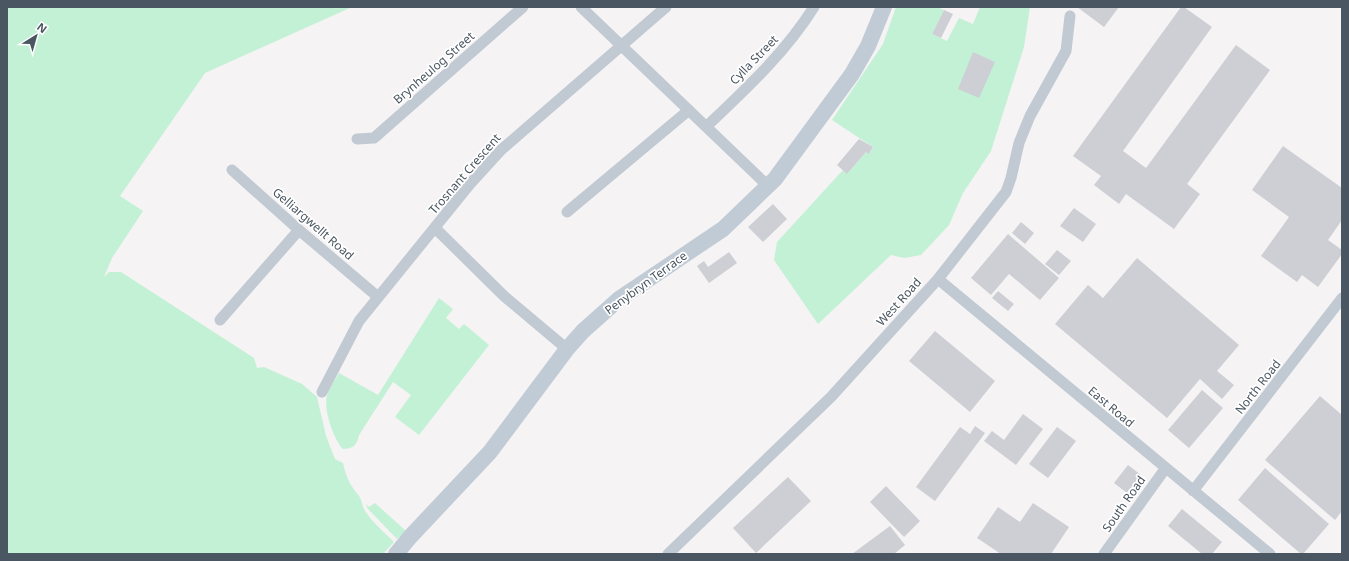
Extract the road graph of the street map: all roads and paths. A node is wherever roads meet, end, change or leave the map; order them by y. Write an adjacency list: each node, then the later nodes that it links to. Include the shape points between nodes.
1 (523, 7): 10 (street, Brynheulog Street, via 374,138)
2 (581, 7): 7 (street)
3 (666, 7): 7 (street, Trosnant Crescent)
4 (814, 7): 9 (street, Cylla Street, via 797,34)
5 (884, 7): 12 (street, Penybryn Terrace, via 868,46 852,74)
6 (1070, 16): 16 (street, West Road, via 1066,51 1030,116 1019,143 1006,192)
7 (622, 46): 8 (street); 14 (street, Trosnant Crescent, via 501,150)
8 (689, 110): 9 (street); 13 (street)
9 (706, 126): 12 (street)
10 (357, 139)
11 (232, 170): 15 (street, Gelliargwellt Road)
12 (768, 186): 20 (street, Penybryn Terrace, via 723,229 619,299)
13 (567, 212)
14 (435, 228): 17 (street, Trosnant Crescent); 20 (street, via 504,296)
15 (299, 230): 17 (street, Gelliargwellt Road); 19 (street)
16 (938, 279): 22 (street, East Road); 25 (street, West Road, via 831,397)
17 (378, 297): 21 (street, Trosnant Crescent, via 359,320)
18 (1342, 298): 23 (street, North Road)
19 (220, 320)
20 (567, 349): 24 (street, Penybryn Terrace, via 490,452)
21 (322, 392)
22 (1165, 469): 23 (street, East Road); 26 (street, South Road)
23 (1193, 491): 27 (street, East Road)
24 (396, 554)
25 (668, 554)
26 (1104, 554)
27 (1270, 554)

